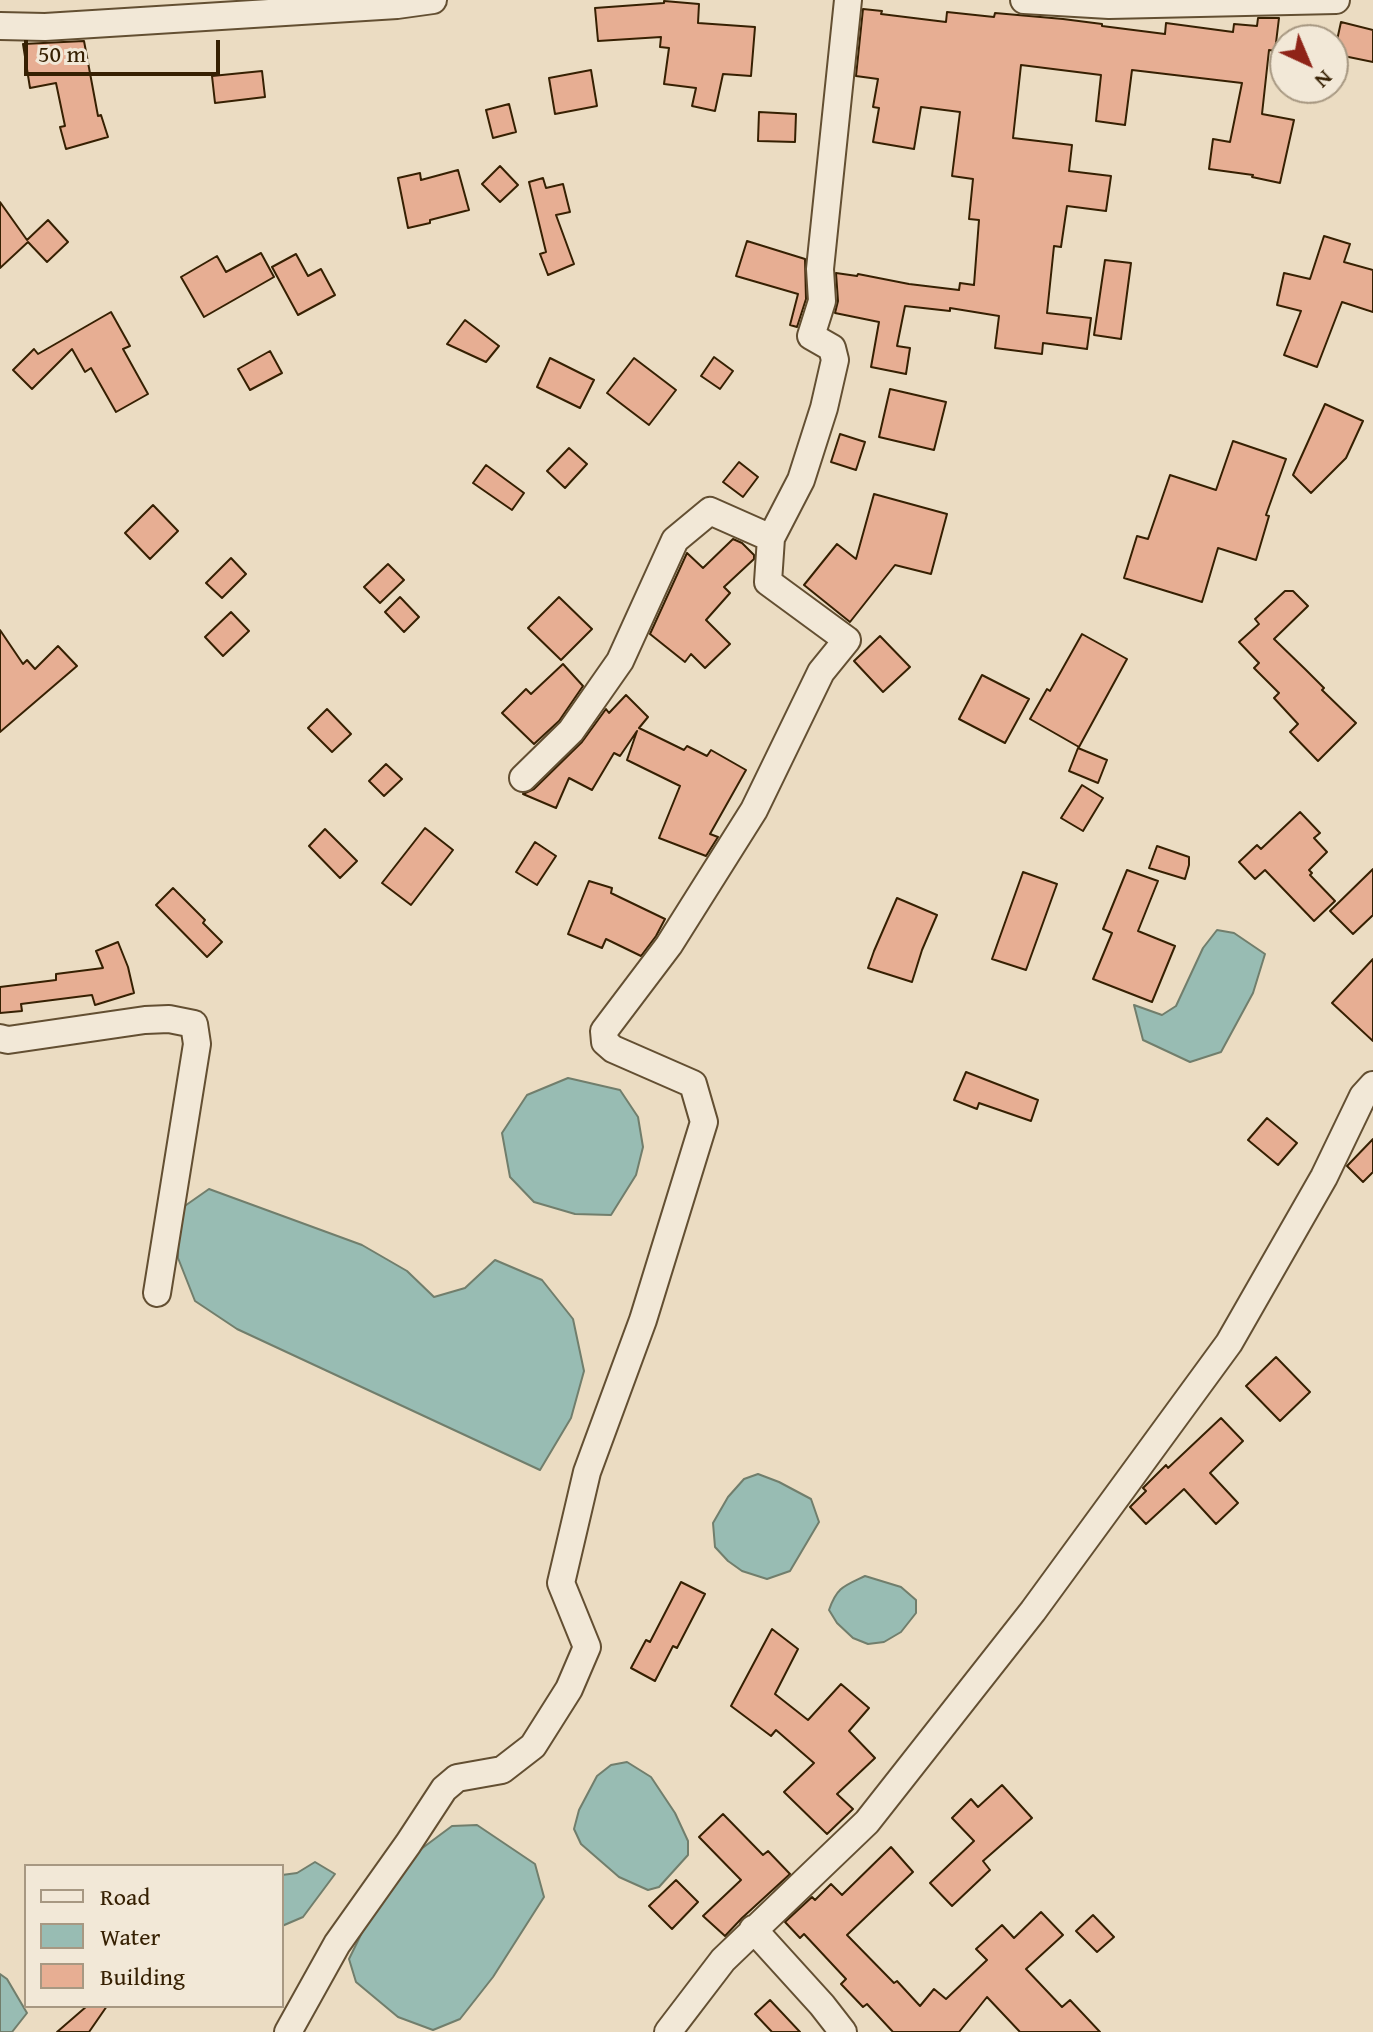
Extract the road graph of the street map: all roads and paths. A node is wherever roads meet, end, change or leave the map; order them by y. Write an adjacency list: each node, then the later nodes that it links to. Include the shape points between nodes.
1 (433, 0): 5 (street)
2 (848, 0): 7 (street, via 820,269 822,301 811,336 832,348 835,360 801,480)
3 (1024, 0): 4 (street, via 1109,5)
4 (1336, 0)
5 (396, 2): 6 (street)
6 (0, 26)
7 (771, 538): 8 (street, via 710,511 675,540 620,661 571,731); 13 (street, via 768,582 847,640 821,672 754,810 669,945 604,1031 605,1042 613,1049 693,1084 704,1122 643,1320 587,1472 561,1583 587,1647 569,1689 533,1746 502,1770 457,1778 444,1789 337,1944)
8 (523, 778)
9 (0, 1038): 11 (street, via 145,1020 194,1024 197,1044)
10 (1373, 1085): 12 (street, via 1229,1343 1043,1598 867,1822)
11 (157, 1293)
12 (753, 1929): 14 (street); 15 (street)
13 (288, 2032)
14 (668, 2032)
15 (843, 2032)

